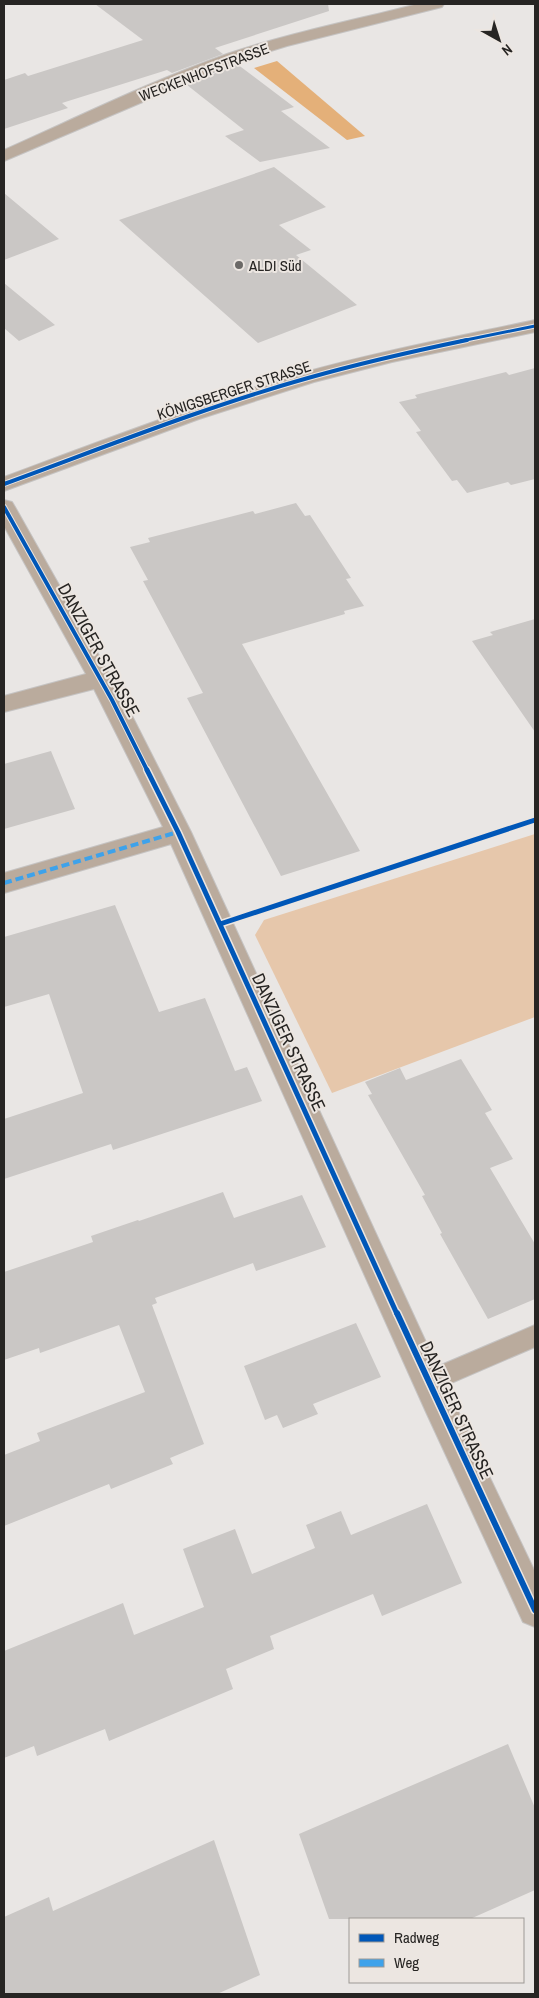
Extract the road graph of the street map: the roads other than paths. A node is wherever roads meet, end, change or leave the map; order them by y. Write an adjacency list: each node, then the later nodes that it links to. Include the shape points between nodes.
1 (436, 4): 2 (street, WECKENHOFSTRASSE, via 233,58)
2 (5, 154)
3 (535, 326): 4 (street, KÖNIGSBERGER STRASSE, via 384,358 308,378 184,418)
4 (4, 484)
5 (4, 507): 6 (street, DANZIGER STRASSE)
6 (100, 679): 7 (street); 8 (street, DANZIGER STRASSE)
7 (4, 704)
8 (178, 832): 9 (street); 11 (street, DANZIGER STRASSE)
9 (4, 883)
10 (535, 1336): 11 (lane, DANZIGER STRASSE)
11 (428, 1382): 12 (street, DANZIGER STRASSE)
12 (534, 1601)

